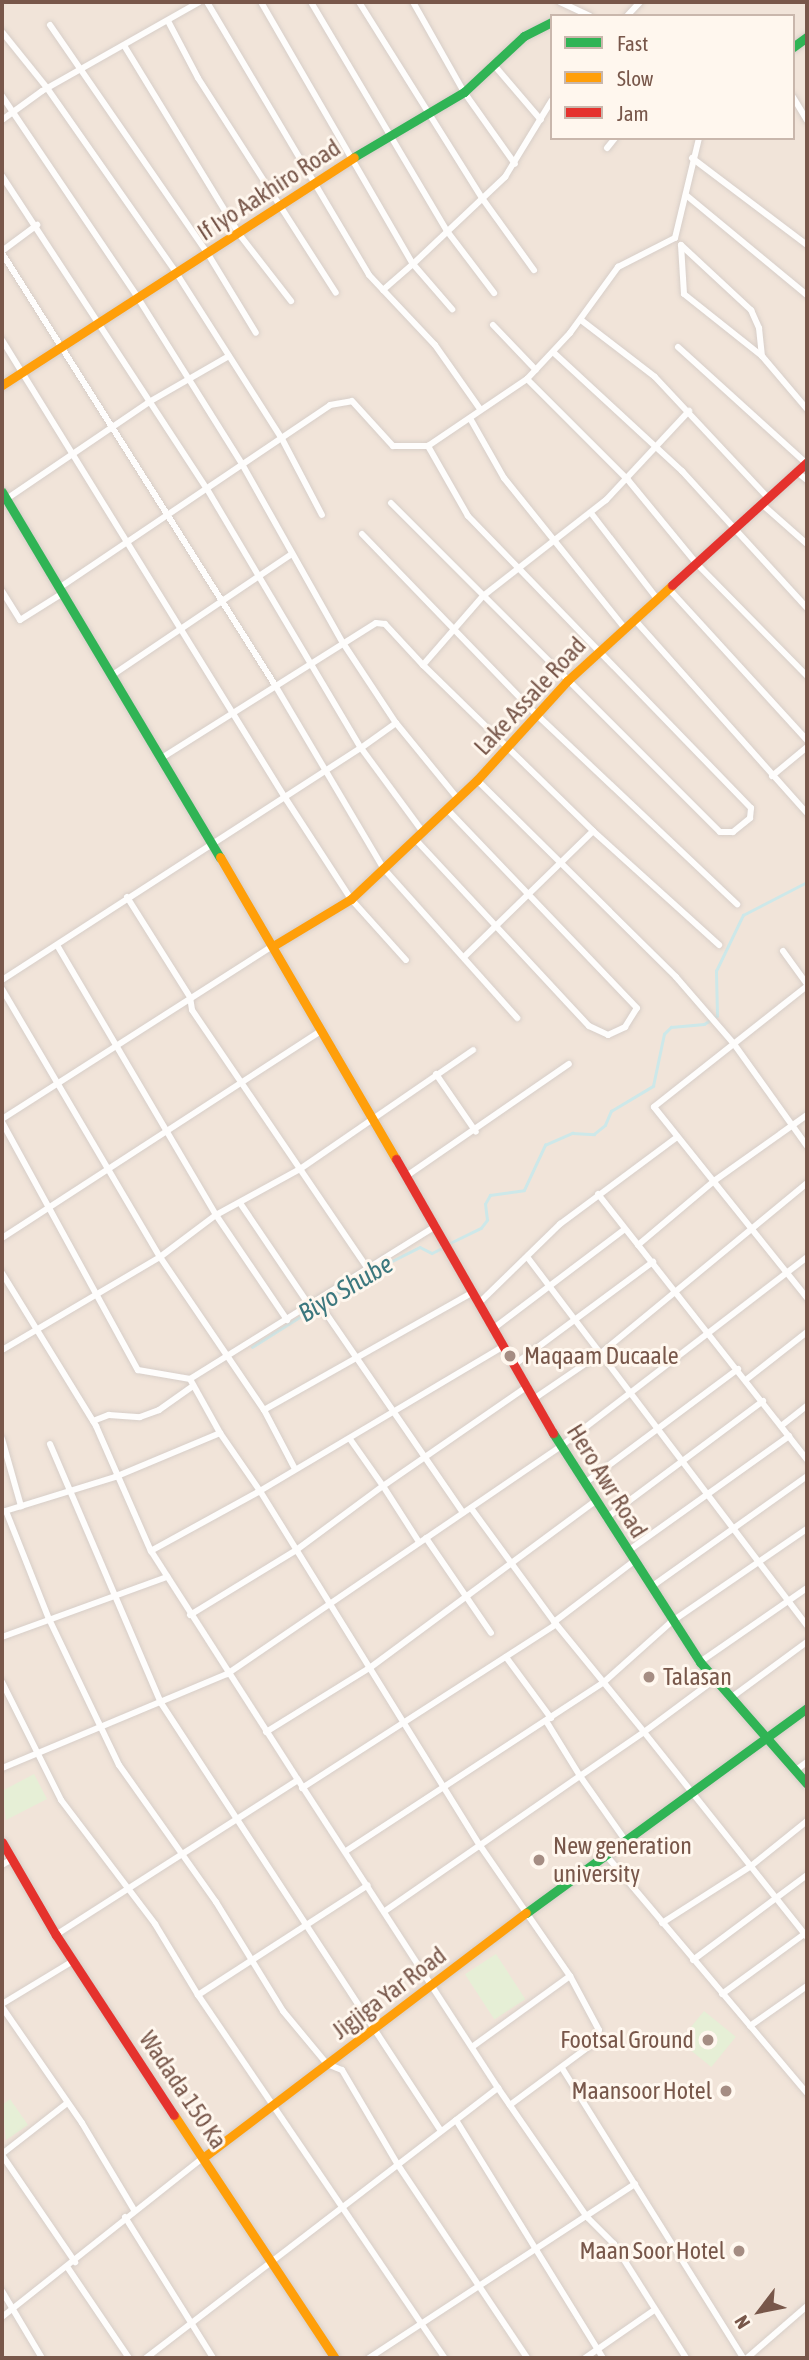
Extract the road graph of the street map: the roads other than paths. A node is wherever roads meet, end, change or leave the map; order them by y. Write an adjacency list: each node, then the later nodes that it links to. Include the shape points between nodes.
1 (200, 2): 9 (street)
2 (207, 2): 34 (street)
3 (261, 2): 31 (street)
4 (310, 2): 26 (street)
5 (359, 2): 22 (street)
6 (413, 2): 17 (street)
7 (560, 2): 8 (street)
8 (586, 14)
9 (168, 21): 13 (street); 37 (street)
10 (550, 23): 14 (street, If Iyo Aakhiro Road, via 524,36)
11 (50, 25): 15 (street)
12 (2, 32): 16 (street)
13 (125, 47): 15 (street); 40 (street)
14 (494, 65): 17 (street, If Iyo Aakhiro Road); 24 (street)
15 (83, 69): 16 (street); 45 (street)
16 (47, 88): 21 (street); 48 (street)
17 (464, 92): 22 (street, If Iyo Aakhiro Road); 32 (street)
18 (2, 96): 21 (street)
19 (795, 100): 25 (street)
20 (550, 104): 24 (street)
21 (12, 110): 23 (street); 53 (street)
22 (428, 114): 26 (street, If Iyo Aakhiro Road); 36 (street)
23 (2, 120)
24 (541, 120): 32 (street)
25 (807, 120)
26 (392, 135): 31 (street, If Iyo Aakhiro Road); 39 (street)
27 (613, 140): 29 (street)
28 (698, 140): 30 (street)
29 (607, 148)
30 (692, 158): 35 (street); 43 (street)
31 (350, 159): 34 (street, If Iyo Aakhiro Road); 46 (street)
32 (515, 164): 36 (street)
33 (2, 176): 38 (street)
34 (316, 183): 37 (street, If Iyo Aakhiro Road); 49 (street, via 369,275)
35 (686, 195): 41 (street); 52 (street)
36 (482, 198): 39 (street); 47 (street)
37 (280, 207): 40 (street, If Iyo Aakhiro Road); 50 (street)
38 (37, 225): 44 (street); 57 (street)
39 (447, 231): 46 (street); 51 (street)
40 (239, 234): 45 (street, If Iyo Aakhiro Road); 54 (street)
41 (675, 238): 42 (street); 56 (street, via 618,267)
42 (681, 245): 65 (street, via 751,310 760,328); 65 (street, via 684,294)
43 (807, 245)
44 (2, 252): 61 (street)
45 (208, 254): 48 (street, If Iyo Aakhiro Road); 59 (street)
46 (413, 264): 49 (street); 55 (street)
47 (534, 270)
48 (177, 274): 53 (street, If Iyo Aakhiro Road); 64 (street)
49 (383, 290): 72 (street, via 435,345)
50 (336, 293)
51 (494, 293)
52 (807, 295)
53 (138, 298): 57 (street, If Iyo Aakhiro Road); 68 (street)
54 (291, 301)
55 (452, 309)
56 (581, 320): 63 (street); 74 (street)
57 (97, 324): 61 (street, If Iyo Aakhiro Road); 71 (street)
58 (493, 325): 66 (street)
59 (257, 333)
60 (2, 340): 67 (street)
61 (63, 346): 67 (street, If Iyo Aakhiro Road); 76 (street)
62 (678, 347): 81 (street)
63 (553, 352): 66 (street); 79 (street)
64 (229, 356): 68 (street); 77 (street)
65 (762, 356): 73 (street)
66 (536, 370): 69 (street)
67 (23, 371): 70 (street, If Iyo Aakhiro Road); 80 (street)
68 (188, 379): 71 (street); 82 (street)
69 (527, 379): 72 (street); 84 (street)
70 (2, 385)
71 (149, 402): 76 (street); 86 (street)
72 (480, 409): 75 (street)
73 (807, 409)
74 (689, 411): 79 (street); 89 (street)
75 (471, 420): 78 (street); 95 (street, via 504,478)
76 (114, 430): 80 (street); 92 (street)
77 (281, 437): 78 (street, via 330,405 352,401 393,446); 82 (street); 91 (street)
78 (428, 446): 100 (street, via 468,516)
79 (658, 446): 84 (street); 93 (street)
80 (76, 456): 87 (street); 96 (street)
81 (807, 463): 83 (street, Lake Assale Road)
82 (242, 464): 86 (street); 98 (street)
83 (797, 472): 85 (street); 89 (street, Lake Assale Road)
84 (628, 480): 90 (street); 99 (street)
85 (807, 480)
86 (207, 489): 92 (street); 101 (street)
87 (3, 498): 103 (street, Hero Awr Road)
88 (391, 503): 105 (street)
89 (767, 503): 93 (street, Lake Assale Road); 97 (street)
90 (592, 513): 95 (street); 106 (street)
91 (322, 515)
92 (168, 517): 96 (street); 107 (street)
93 (734, 531): 99 (street, Lake Assale Road); 108 (street)
94 (362, 534): 112 (street)
95 (555, 540): 100 (street); 110 (street)
96 (130, 542): 103 (street); 111 (street)
97 (807, 544)
98 (292, 554): 101 (street); 113 (street)
99 (697, 564): 102 (street, Lake Assale Road); 118 (street)
100 (519, 565): 105 (street); 114 (street)
101 (258, 576): 107 (street); 115 (street)
102 (669, 589): 106 (street, Lake Assale Road); 124 (street)
103 (61, 590): 104 (street, via 20,620); 117 (street, Hero Awr Road)
104 (2, 591)
105 (483, 596): 112 (street); 119 (street)
106 (658, 600): 109 (street, Lake Assale Road)
107 (220, 601): 111 (street); 120 (street)
108 (807, 608)
109 (634, 619): 110 (street, Lake Assale Road); 130 (street)
110 (624, 626): 114 (street, Lake Assale Road)
111 (183, 629): 117 (street); 121 (street)
112 (454, 629): 116 (street); 122 (street)
113 (343, 643): 115 (street); 116 (street, via 381,622); 123 (street)
114 (600, 650): 119 (street, Lake Assale Road); 119 (street, via 751,808 750,818 733,832 720,832)
115 (310, 663): 120 (street); 126 (street)
116 (424, 665): 127 (street)
117 (111, 676): 128 (street, Hero Awr Road)
118 (807, 676)
119 (567, 681): 122 (street, Lake Assale Road)
120 (275, 685): 121 (street); 129 (street)
121 (234, 711): 128 (street); 132 (street)
122 (536, 714): 127 (street, Lake Assale Road); 144 (street)
123 (396, 723): 126 (street); 133 (street)
124 (807, 740)
125 (807, 747): 130 (street)
126 (361, 748): 129 (street); 137 (street)
127 (507, 749): 131 (street, Lake Assale Road); 136 (street)
128 (160, 759): 138 (street, Hero Awr Road)
129 (325, 771): 132 (street); 140 (street)
130 (772, 776): 135 (street)
131 (477, 780): 133 (street, Lake Assale Road); 139 (street)
132 (284, 796): 138 (street); 143 (street)
133 (458, 799): 134 (street, Lake Assale Road)
134 (447, 809): 137 (street, Lake Assale Road); 141 (street)
135 (807, 813)
136 (593, 831): 139 (street); 147 (street)
137 (420, 836): 140 (street, Lake Assale Road); 145 (street)
138 (211, 842): 142 (street); 148 (street, Hero Awr Road)
139 (560, 863): 141 (street); 158 (street, via 690,992)
140 (384, 869): 143 (street, Lake Assale Road); 150 (street)
141 (529, 894): 145 (street); 145 (street, via 637,1008 625,1027 608,1035 590,1026)
142 (127, 897): 146 (street); 155 (street)
143 (351, 899): 148 (street, Lake Assale Road); 151 (street)
144 (737, 904)
145 (497, 925): 150 (street)
146 (57, 945): 152 (street); 159 (street)
147 (719, 945)
148 (273, 946): 155 (street); 157 (street, Hero Awr Road)
149 (783, 951): 153 (street)
150 (465, 956): 156 (street)
151 (406, 960)
152 (2, 980)
153 (807, 985): 158 (street)
154 (2, 989): 164 (street)
155 (190, 997): 159 (street); 163 (street, via 192,1010)
156 (517, 1017)
157 (319, 1032): 163 (street); 166 (street, Hero Awr Road)
158 (734, 1044): 168 (street); 171 (street, via 655,1105)
159 (120, 1047): 164 (street); 169 (street)
160 (473, 1050): 162 (street)
161 (569, 1064): 170 (street)
162 (436, 1074): 166 (street); 170 (street)
163 (243, 1082): 169 (street); 173 (street)
164 (58, 1084): 167 (street); 174 (street)
165 (807, 1115): 168 (street)
166 (371, 1119): 173 (street); 175 (street, Hero Awr Road)
167 (2, 1120): 180 (street)
168 (792, 1128): 172 (street); 176 (street)
169 (169, 1132): 174 (street); 181 (street)
170 (476, 1132): 175 (street)
171 (676, 1138): 176 (street); 178 (street)
172 (807, 1146)
173 (300, 1169): 179 (street); 191 (street)
174 (110, 1170): 180 (street); 187 (street)
175 (405, 1177): 182 (street, Hero Awr Road)
176 (714, 1181): 184 (street); 186 (street)
177 (807, 1183): 184 (street)
178 (598, 1194): 183 (street); 189 (street)
179 (240, 1203): 181 (street); 200 (street)
180 (52, 1206): 185 (street); 197 (street)
181 (216, 1215): 187 (street); 202 (street)
182 (436, 1226): 191 (street); 195 (street, Hero Awr Road)
183 (625, 1229): 186 (street); 194 (street)
184 (751, 1229): 193 (street); 196 (street)
185 (2, 1238)
186 (638, 1245): 190 (street)
187 (160, 1257): 197 (street); 211 (street)
188 (807, 1257): 193 (street)
189 (528, 1258): 194 (street); 199 (street)
190 (653, 1262): 196 (street); 203 (street)
191 (366, 1266): 200 (street)
192 (2, 1273): 205 (street)
193 (788, 1274): 198 (street); 207 (street)
194 (551, 1287): 203 (street); 204 (street)
195 (473, 1292): 199 (street, Hero Awr Road); 212 (street)
196 (677, 1293): 207 (street); 210 (street)
197 (97, 1294): 205 (street); 216 (street, via 138,1370)
198 (807, 1298)
199 (478, 1304): 204 (street, Hero Awr Road)
200 (309, 1305): 202 (street)
201 (323, 1309): 212 (street)
202 (287, 1320): 211 (street)
203 (577, 1321): 210 (street); 213 (street)
204 (494, 1328): 208 (street, Hero Awr Road)
205 (38, 1329): 209 (street); 224 (street)
206 (807, 1332): 215 (street)
207 (711, 1334): 214 (street); 218 (street)
208 (504, 1346): 213 (street, Hero Awr Road); 223 (street)
209 (2, 1350)
210 (601, 1353): 218 (street); 219 (street)
211 (230, 1356): 216 (street); 222 (street)
212 (358, 1357): 222 (street); 223 (street)
213 (515, 1364): 217 (street, Hero Awr Road)
214 (738, 1369): 215 (street); 226 (street)
215 (747, 1379): 220 (street)
216 (192, 1383): 224 (street, via 159,1410 140,1417 109,1415); 227 (street)
217 (528, 1386): 219 (street, Hero Awr Road); 233 (street)
218 (631, 1395): 226 (street); 232 (street)
219 (534, 1398): 232 (street, Hero Awr Road)
220 (763, 1401): 225 (street); 235 (street)
221 (807, 1406): 225 (street)
222 (264, 1410): 236 (street)
223 (394, 1412): 230 (street); 233 (street)
224 (93, 1421): 238 (street)
225 (781, 1426): 228 (street)
226 (657, 1427): 235 (street); 239 (street)
227 (220, 1433): 238 (street); 242 (street)
228 (789, 1436): 234 (street); 243 (street)
229 (2, 1439): 245 (street)
230 (350, 1439): 236 (street); 240 (street)
231 (50, 1444): 241 (street)
232 (561, 1446): 239 (street, Hero Awr Road); 246 (street)
233 (425, 1457): 240 (street); 248 (street)
234 (807, 1460)
235 (684, 1463): 243 (street); 249 (street)
236 (295, 1469): 242 (street)
237 (807, 1476): 250 (street)
238 (115, 1477): 241 (street); 253 (street)
239 (585, 1483): 244 (street, Hero Awr Road)
240 (383, 1486): 252 (street); 254 (street)
241 (71, 1490): 245 (street); 263 (street)
242 (260, 1491): 253 (street); 254 (street)
243 (708, 1494): 250 (street); 255 (street)
244 (595, 1501): 249 (street, Hero Awr Road); 258 (street)
245 (20, 1506): 247 (street)
246 (471, 1508): 248 (street); 258 (street)
247 (3, 1510): 267 (street)
248 (463, 1513): 252 (street)
249 (606, 1518): 255 (street, Hero Awr Road)
250 (733, 1529): 257 (street); 260 (street)
251 (807, 1529): 257 (street)
252 (422, 1540): 262 (street); 265 (street)
253 (151, 1551): 259 (street)
254 (295, 1551): 265 (street); 266 (street)
255 (628, 1551): 256 (street, Hero Awr Road)
256 (634, 1561): 260 (street, Hero Awr Road); 269 (street)
257 (759, 1564): 264 (street); 268 (street)
258 (511, 1565): 262 (street); 269 (street)
259 (167, 1577): 263 (street); 266 (street)
260 (651, 1587): 268 (street, Hero Awr Road)
261 (807, 1588): 264 (street)
262 (465, 1596): 271 (street); 276 (street)
263 (115, 1597): 267 (street); 282 (street)
264 (788, 1601): 270 (street); 275 (street)
265 (332, 1606): 276 (street); 277 (street)
266 (190, 1615): 277 (street)
267 (49, 1619): 272 (street); 286 (street)
268 (671, 1622): 275 (street, Hero Awr Road); 280 (street)
269 (555, 1623): 274 (street); 280 (street)
270 (807, 1626)
271 (491, 1633)
272 (2, 1637)
273 (807, 1642): 281 (street)
274 (506, 1657): 284 (street); 285 (street)
275 (699, 1662): 278 (street, Hero Awr Road)
276 (371, 1667): 285 (street); 287 (street)
277 (227, 1674): 282 (street); 287 (street)
278 (714, 1679): 281 (street, Hero Awr Road); 288 (street)
279 (2, 1682): 290 (street)
280 (604, 1682): 284 (street); 288 (street)
281 (732, 1697): 289 (street, Hero Awr Road)
282 (161, 1703): 286 (street); 300 (street)
283 (807, 1708): 289 (street, Jigjiga Yar Road)
284 (548, 1719): 294 (street); 298 (street)
285 (404, 1722): 297 (street); 298 (street)
286 (98, 1728): 290 (street); 306 (street)
287 (266, 1732): 295 (street)
288 (644, 1732): 294 (street); 299 (street)
289 (769, 1737): 293 (street, Hero Awr Road); 299 (street, Jigjiga Yar Road)
290 (36, 1754): 292 (street); 313 (street, via 61,1800)
291 (807, 1762): 293 (street)
292 (2, 1768)
293 (796, 1770): 296 (street, Hero Awr Road)
294 (580, 1776): 302 (street); 304 (street)
295 (298, 1780): 297 (street); 300 (street)
296 (807, 1784)
297 (302, 1788): 305 (street)
298 (444, 1788): 304 (street); 305 (street)
299 (690, 1794): 302 (street, Jigjiga Yar Road); 310 (street)
300 (238, 1819): 306 (street); 318 (street)
301 (807, 1821): 310 (street)
302 (625, 1840): 307 (street, Jigjiga Yar Road)
303 (2, 1842): 308 (street, Wadada 150 Ka)
304 (481, 1847): 315 (street); 316 (street)
305 (346, 1851): 312 (street)
306 (182, 1854): 313 (street); 321 (street)
307 (605, 1854): 316 (street, Jigjiga Yar Road); 317 (street)
308 (12, 1859): 309 (street); 320 (street, Wadada 150 Ka)
309 (2, 1865)
310 (751, 1866): 314 (street); 317 (street)
311 (807, 1875): 314 (street)
312 (368, 1885): 315 (street); 318 (street)
313 (129, 1889): 320 (street); 328 (street)
314 (778, 1898): 319 (street); 322 (street)
315 (384, 1911): 325 (street)
316 (526, 1913): 324 (street); 325 (street, Jigjiga Yar Road)
317 (662, 1923): 322 (street)
318 (309, 1924): 321 (street); 330 (street)
319 (807, 1934): 327 (street)
320 (56, 1935): 323 (street, Wadada 150 Ka)
321 (250, 1959): 328 (street); 333 (street)
322 (693, 1960): 327 (street)
323 (74, 1961): 329 (street); 343 (street, Wadada 150 Ka)
324 (570, 1976): 332 (street); 334 (street, via 600,2036)
325 (431, 1985): 330 (street, Jigjiga Yar Road); 332 (street)
326 (807, 1986): 331 (street)
327 (722, 1994): 331 (street)
328 (198, 1995): 337 (street)
329 (3, 2010): 338 (street)
330 (376, 2026): 333 (street, Jigjiga Yar Road); 341 (street)
331 (750, 2026): 336 (street)
332 (472, 2047): 335 (street)
333 (327, 2064): 337 (street, Jigjiga Yar Road); 344 (street, via 342,2070)
334 (562, 2068): 339 (street); 345 (street)
335 (498, 2088): 339 (street); 340 (street)
336 (807, 2094)
337 (274, 2102): 343 (street, Jigjiga Yar Road); 346 (street)
338 (65, 2104): 342 (street); 347 (street, via 82,2123)
339 (510, 2105): 349 (street)
340 (456, 2120): 341 (street); 350 (street)
341 (441, 2131): 344 (street)
342 (2, 2155): 352 (street)
343 (204, 2157): 347 (street, Jigjiga Yar Road); 351 (street, Wadada 150 Ka)
344 (398, 2165): 346 (street); 354 (street)
345 (635, 2184): 349 (street); 374 (street)
346 (343, 2207): 351 (street); 361 (street)
347 (134, 2210): 348 (street, Jigjiga Yar Road)
348 (125, 2217): 352 (street, Jigjiga Yar Road); 360 (street)
349 (587, 2217): 350 (street); 358 (street, via 614,2244)
350 (536, 2252): 354 (street); 362 (street)
351 (273, 2259): 360 (street); 367 (street, Wadada 150 Ka)
352 (75, 2262): 353 (street, Jigjiga Yar Road)
353 (68, 2267): 357 (street, Jigjiga Yar Road); 364 (street)
354 (480, 2286): 361 (street); 370 (street)
355 (2, 2291): 357 (street)
356 (807, 2306): 374 (street)
357 (13, 2308): 359 (street, Jigjiga Yar Road); 363 (street)
358 (653, 2311): 362 (street); 373 (street)
359 (2, 2317)
360 (190, 2321): 365 (street); 366 (street)
361 (423, 2323): 368 (street); 369 (street)
362 (598, 2350): 371 (street); 372 (street)
363 (42, 2358)
364 (129, 2358)
365 (146, 2358)
366 (213, 2358)
367 (335, 2358)
368 (369, 2358)
369 (445, 2358)
370 (527, 2358)
371 (585, 2358)
372 (603, 2358)
373 (686, 2358)
374 (745, 2358)

